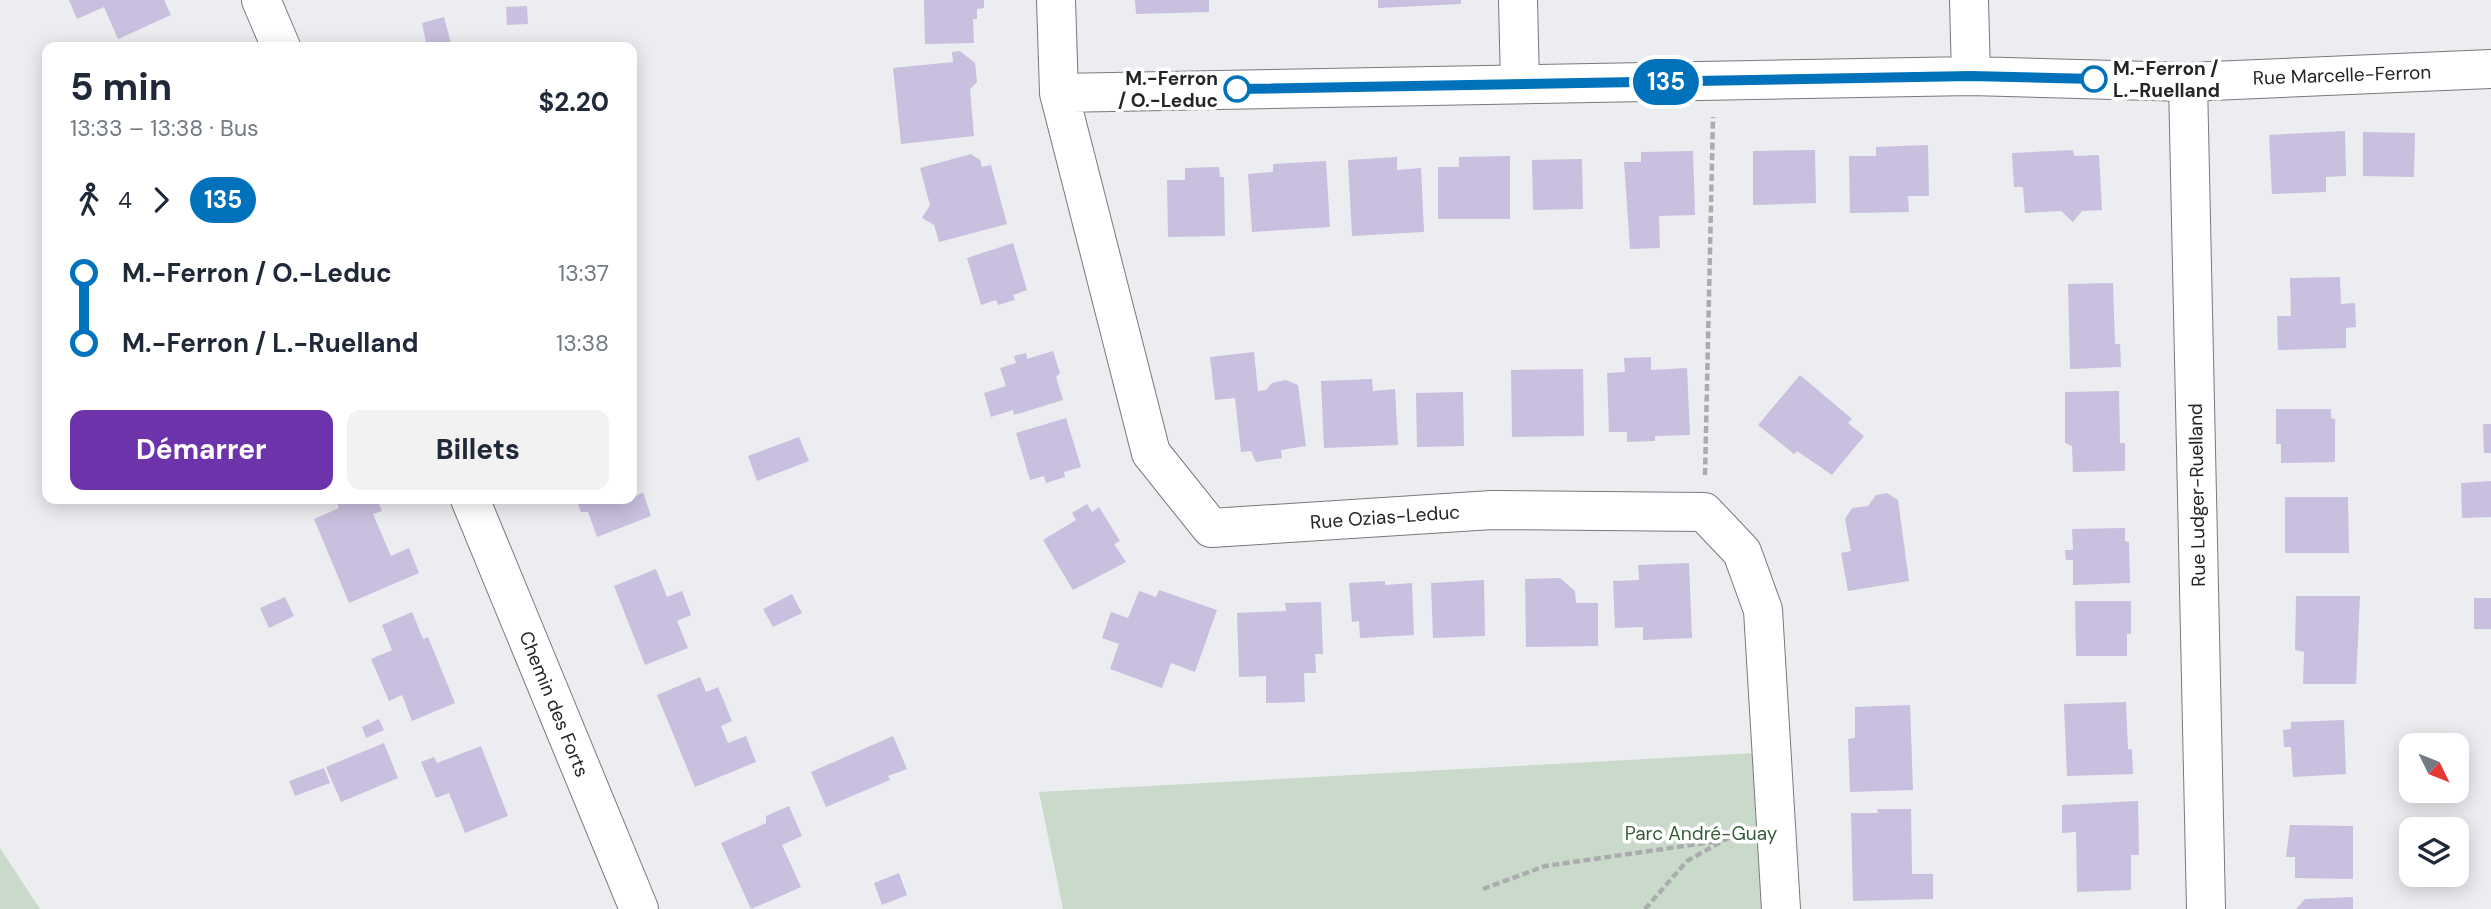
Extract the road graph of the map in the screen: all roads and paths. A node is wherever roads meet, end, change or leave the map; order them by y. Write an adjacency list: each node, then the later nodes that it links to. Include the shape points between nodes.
1 (261, 0): 5 (street)
2 (1056, 0): 11 (street, Rue Ozias-Leduc)
3 (1518, 0): 10 (street)
4 (1969, 0): 7 (street)
5 (279, 42)
6 (2491, 69): 9 (street, Rue Marcelle-Ferron)
7 (1971, 76): 8 (street, Rue Marcelle-Ferron); 9 (street, Rue Marcelle-Ferron)
8 (1714, 81): 10 (street, Rue Marcelle-Ferron); 13 (path)
9 (2188, 82): 20 (street, Rue Ludger-Ruelland)
10 (1520, 84): 11 (street, Rue Marcelle-Ferron)
11 (1059, 93): 13 (street, Rue Ozias-Leduc, via 1151,453 1210,527 1492,510)
12 (472, 504): 17 (street, Chemin des Forts)
13 (1704, 512): 14 (street, via 1742,552 1763,610)
14 (1777, 816): 15 (path); 19 (street)
15 (1719, 841): 16 (path, via 1545,866); 18 (path, via 1687,861)
16 (1483, 889)
17 (639, 909)
18 (1645, 909)
19 (1781, 909)
20 (2206, 909)

